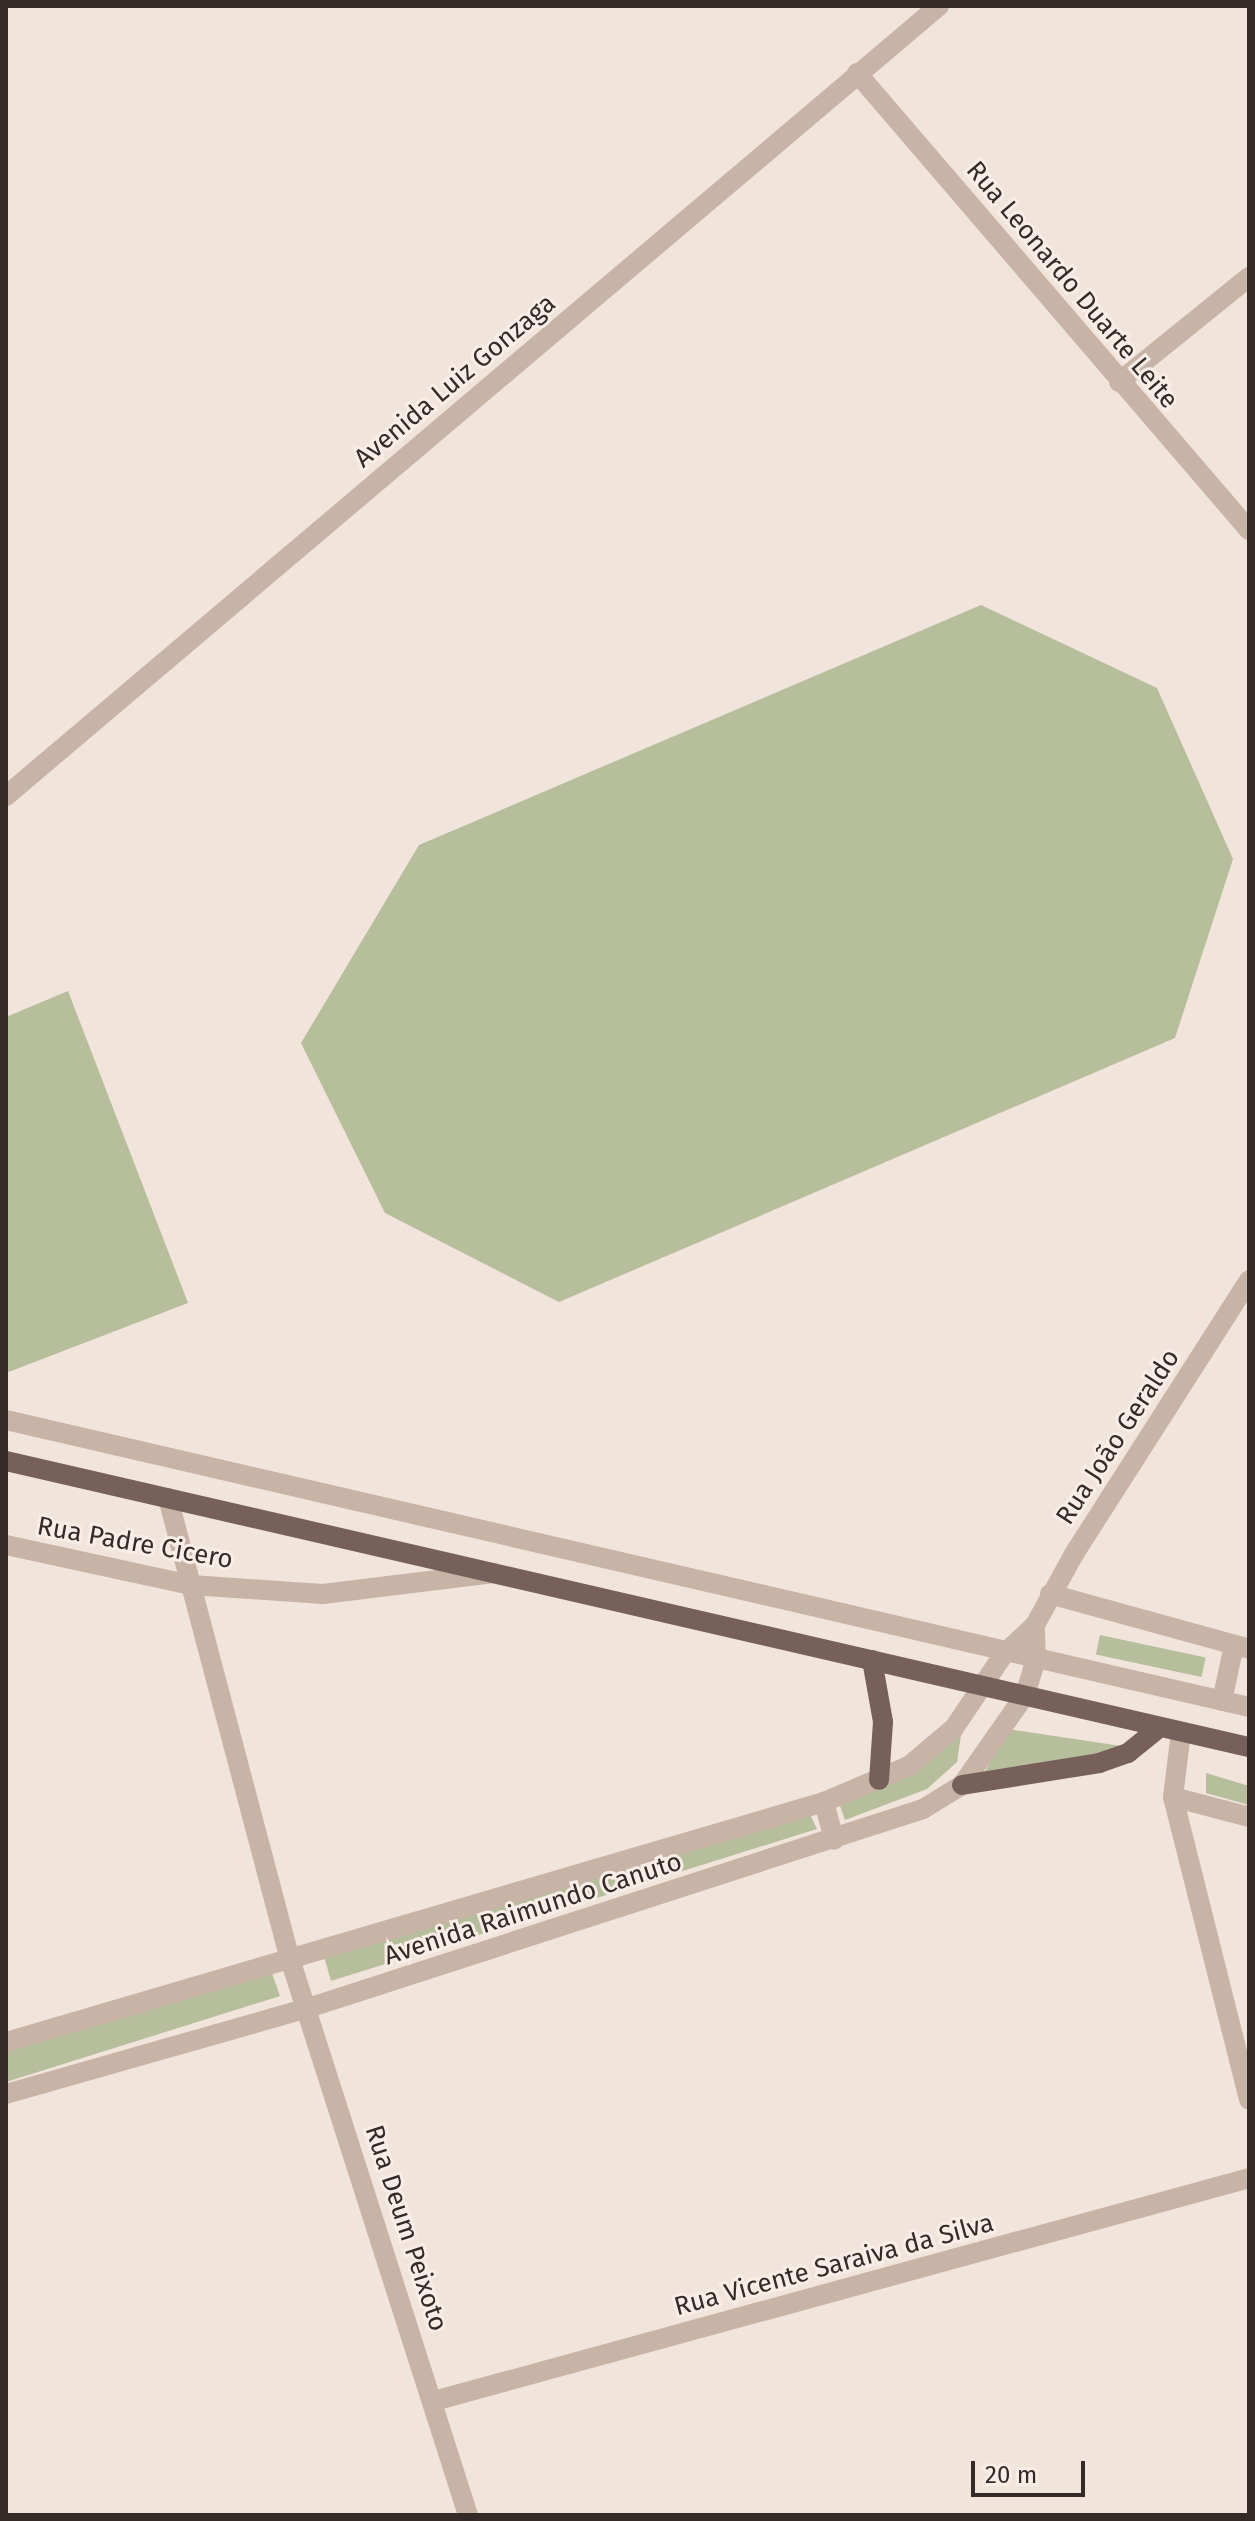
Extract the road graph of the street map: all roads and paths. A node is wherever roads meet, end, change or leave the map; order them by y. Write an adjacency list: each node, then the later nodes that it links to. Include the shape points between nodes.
1 (939, 6): 2 (street, Avenida Luiz Gonzaga)
2 (857, 73): 4 (street, Rua Leonardo Duarte Leite); 6 (street, Avenida Luiz Gonzaga)
3 (1249, 277): 4 (street)
4 (1119, 382): 5 (street, Rua Leonardo Duarte Leite)
5 (1249, 530)
6 (6, 796)
7 (1249, 1280): 14 (street, Rua João Geraldo)
8 (6, 1420): 17 (street)
9 (6, 1461): 10 (main road)
10 (168, 1498): 12 (main road); 13 (street, Rua Deum Peixoto)
11 (6, 1545): 13 (street, Rua Padre Cicero)
12 (494, 1573): 13 (street, Rua Padre Cicero, via 323,1594); 18 (main road)
13 (191, 1585): 33 (street, Rua Deum Peixoto)
14 (1050, 1594): 15 (street, Rua João Geraldo); 16 (street)
15 (1035, 1625): 17 (street, Rua João Geraldo); 19 (street, Rua João Geraldo)
16 (1242, 1647): 22 (street)
17 (1004, 1654): 19 (street); 20 (street, Rua João Geraldo)
18 (872, 1660): 20 (main road); 27 (main road, via 883,1722)
19 (1036, 1660): 21 (street, Rua João Geraldo); 22 (street)
20 (986, 1685): 21 (main road); 27 (street, Avenida Raimundo Canuto, via 933,1747)
21 (1025, 1695): 24 (main road); 28 (street, Avenida Raimundo Canuto)
22 (1222, 1701): 23 (street)
23 (1249, 1707)
24 (1160, 1727): 25 (main road); 28 (main road, via 1128,1753 1099,1763)
25 (1181, 1732): 26 (main road); 29 (street)
26 (1249, 1747)
27 (879, 1780): 30 (street, Avenida Raimundo Canuto)
28 (962, 1785): 32 (street, Avenida Raimundo Canuto, via 923,1809)
29 (1173, 1797): 31 (street); 37 (street)
30 (824, 1802): 32 (street); 33 (street, Avenida Raimundo Canuto)
31 (1249, 1817)
32 (834, 1840): 34 (street, Avenida Raimundo Canuto)
33 (290, 1959): 34 (street, Rua Deum Peixoto); 35 (street, Avenida Raimundo Canuto)
34 (308, 2008): 36 (street, Avenida Raimundo Canuto); 39 (street, Rua Deum Peixoto)
35 (6, 2042)
36 (6, 2094)
37 (1249, 2100)
38 (1249, 2178): 39 (street, Rua Vicente Saraiva da Silva)
39 (434, 2401): 40 (street, Rua Deum Peixoto)
40 (468, 2515)

